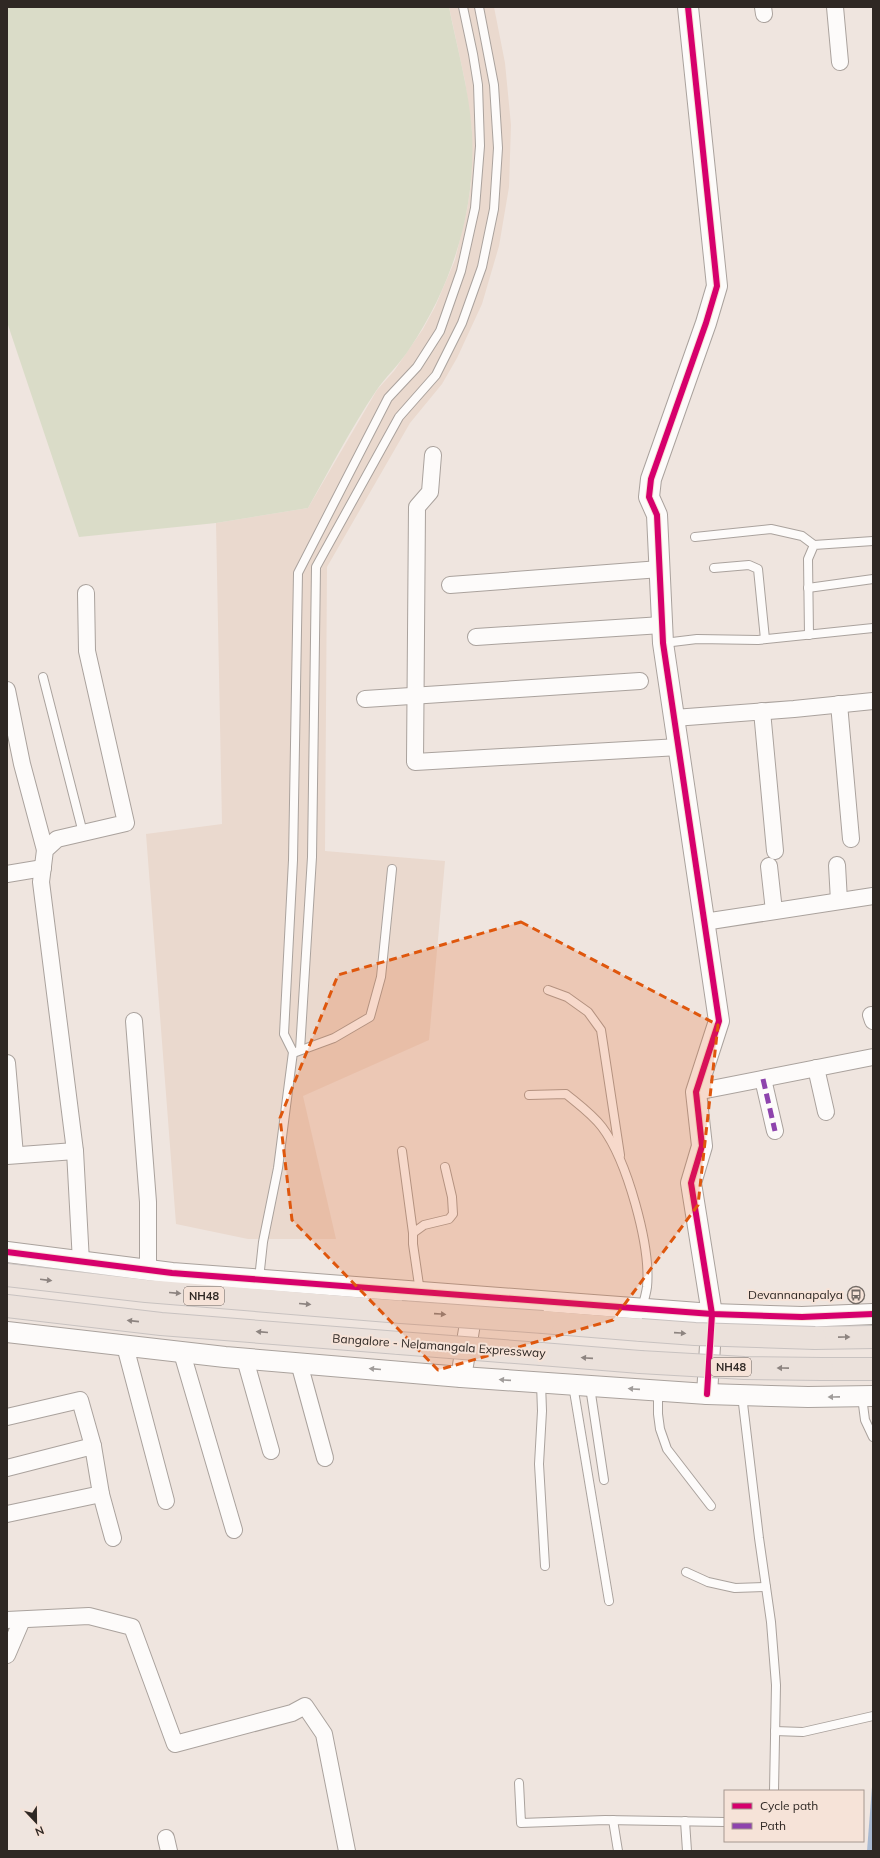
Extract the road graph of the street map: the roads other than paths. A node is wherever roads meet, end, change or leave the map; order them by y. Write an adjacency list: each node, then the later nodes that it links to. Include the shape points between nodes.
1 (463, 7): 46 (lane, via 478,84 480,146 475,208 462,271 440,331 417,367 388,398 298,573 293,860 284,1034)
2 (479, 7): 46 (lane, via 494,85 498,148 494,209 482,267 462,323 436,376 398,417 316,567 312,857)
3 (688, 7): 11 (street, via 717,286 652,479 649,497 657,515)
4 (835, 7): 5 (street)
5 (840, 62)
6 (433, 455): 24 (street, via 430,492 417,506)
7 (695, 537): 9 (lane, via 771,529 802,536)
8 (873, 541): 9 (lane)
9 (814, 545): 14 (lane, via 808,559)
10 (714, 568): 20 (lane, via 749,565 758,569)
11 (660, 569): 13 (street); 17 (street)
12 (873, 579): 14 (lane)
13 (450, 585)
14 (808, 588): 18 (lane)
15 (86, 593): 31 (street, via 87,651 126,823)
16 (873, 628): 18 (lane)
17 (662, 634): 19 (street); 20 (lane, via 697,639); 29 (street)
18 (808, 635): 20 (lane)
19 (476, 637)
20 (765, 639)
21 (43, 677): 31 (lane)
22 (640, 681): 24 (street)
23 (7, 690): 33 (street, via 22,764)
24 (416, 697): 25 (street); 30 (street, via 415,762)
25 (365, 699)
26 (873, 701): 27 (street)
27 (839, 704): 28 (street); 32 (street)
28 (762, 711): 29 (street); 34 (street)
29 (674, 718): 30 (street)
30 (679, 747): 43 (street)
31 (83, 833): 33 (street, via 57,839)
32 (851, 839)
33 (45, 850): 37 (street)
34 (775, 851)
35 (837, 865): 41 (street)
36 (769, 866): 42 (street)
37 (43, 868): 39 (street); 55 (street, via 41,882)
38 (392, 869): 46 (lane, via 381,977 370,1017 334,1038)
39 (7, 874)
40 (873, 896): 41 (street)
41 (839, 901): 42 (street)
42 (774, 911): 43 (street)
43 (704, 922): 51 (street, via 719,1021)
44 (548, 990): 58 (lane, via 567,997 588,1012 601,1030)
45 (134, 1021): 63 (street, via 148,1202)
46 (296, 1051): 65 (lane, via 278,1168 263,1242)
47 (873, 1057): 49 (street)
48 (7, 1063): 57 (street)
49 (816, 1068): 50 (street); 53 (street)
50 (763, 1079): 51 (street); 54 (street)
51 (696, 1092): 70 (street, via 702,1146 692,1184)
52 (529, 1095): 58 (lane, via 566,1094 602,1127)
53 (826, 1112)
54 (775, 1131)
55 (75, 1151): 57 (street); 62 (street)
56 (402, 1151): 60 (lane)
57 (11, 1156)
58 (621, 1160): 69 (lane, via 636,1208 646,1258 647,1287)
59 (445, 1167): 60 (lane, via 453,1214 449,1219 424,1225)
60 (413, 1233): 66 (lane)
61 (7, 1252): 62 (street)
62 (81, 1262): 63 (street)
63 (148, 1270): 65 (street)
64 (7, 1275): 73 (highway, NH48, one-way to 73, bridge, via 154,1292 695,1334)
65 (259, 1280): 66 (street)
66 (420, 1292): 67 (street)
67 (475, 1296): 69 (street); 79 (street)
68 (7, 1306): 78 (highway, Bangalore - Nelamangala Expressway / NH48, one-way to 68, bridge, via 678,1365 161,1324)
69 (642, 1309): 70 (street)
70 (712, 1314): 71 (street, via 802,1317); 83 (street)
71 (873, 1314)
72 (7, 1332): 74 (street)
73 (873, 1337)
74 (125, 1346): 75 (street); 94 (street)
75 (182, 1353): 76 (street); 97 (street)
76 (245, 1359): 77 (street); 89 (street)
77 (299, 1363): 79 (street, one-way to 77); 90 (street)
78 (873, 1369)
79 (461, 1377): 80 (street, one-way to 79)
80 (541, 1382): 81 (street); 99 (lane, via 539,1464)
81 (582, 1385): 82 (street, one-way to 81); 92 (lane); 102 (lane)
82 (658, 1391): 83 (street); 95 (lane, via 660,1429 667,1449)
83 (707, 1394): 84 (street)
84 (742, 1395): 85 (street, one-way to 84); 101 (lane)
85 (867, 1396): 87 (lane, via 865,1420)
86 (7, 1417): 88 (street, via 80,1400)
87 (873, 1437)
88 (93, 1446): 91 (street); 93 (street)
89 (271, 1451)
90 (325, 1458)
91 (7, 1468)
92 (604, 1480)
93 (102, 1494): 96 (street); 98 (street)
94 (166, 1501)
95 (711, 1506)
96 (7, 1514)
97 (234, 1530)
98 (113, 1538)
99 (545, 1566)
100 (686, 1572): 101 (lane, via 708,1582 735,1588)
101 (766, 1587): 106 (lane, via 776,1685)
102 (609, 1601)
103 (14, 1620): 104 (street); 112 (street, via 89,1616 132,1627 175,1744 292,1713 305,1706 324,1734)
104 (7, 1655)
105 (873, 1716): 106 (lane, via 803,1732)
106 (775, 1731): 108 (lane)
107 (519, 1783): 109 (lane, via 521,1823)
108 (774, 1790)
109 (613, 1820): 110 (lane); 113 (lane)
110 (685, 1821): 111 (lane); 114 (lane)
111 (724, 1822)
112 (347, 1851)
113 (618, 1851)
114 (687, 1851)

